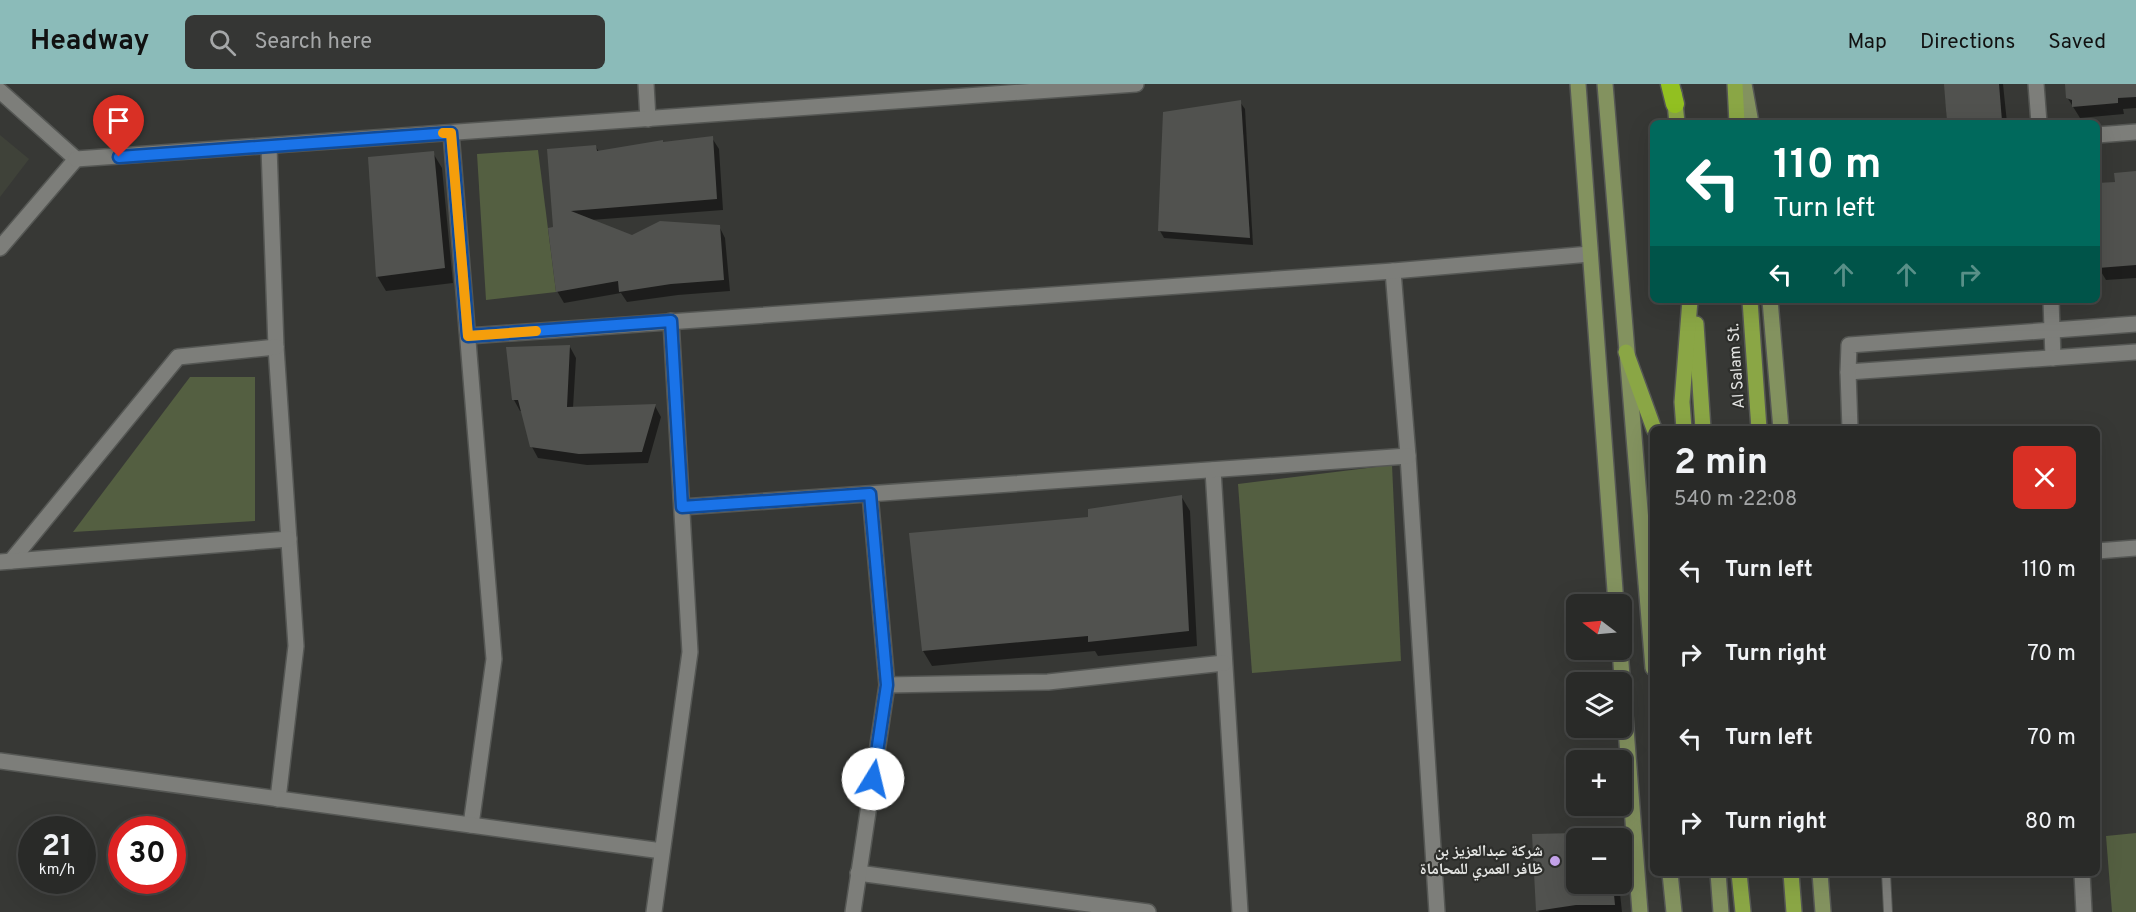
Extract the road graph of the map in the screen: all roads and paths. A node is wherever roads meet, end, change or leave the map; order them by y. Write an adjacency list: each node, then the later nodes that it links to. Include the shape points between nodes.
1 (646, 84): 11 (street)
2 (1136, 84): 11 (street)
3 (1578, 84): 22 (main road)
4 (1605, 84): 34 (main road)
5 (1671, 84): 10 (highway)
6 (1735, 84): 13 (main road)
7 (1744, 84): 14 (main road)
8 (2036, 84): 15 (street)
9 (0, 91): 20 (street)
10 (1675, 104): 12 (main road)
11 (648, 119): 17 (street)
12 (1677, 120)
13 (1737, 120)
14 (1750, 120)
15 (2039, 120)
16 (2136, 132): 18 (street)
17 (451, 133): 19 (street); 32 (street)
18 (2100, 135)
19 (269, 147): 20 (street); 33 (street)
20 (76, 159): 21 (street)
21 (0, 248)
22 (1590, 254): 23 (street); 52 (main road)
23 (1393, 271): 29 (street); 44 (street)
24 (1692, 303): 39 (main road, via 1682,402)
25 (1692, 303): 40 (main road)
26 (1750, 303): 41 (main road, Al Salam St.)
27 (1770, 303): 42 (main road)
28 (2051, 303): 31 (street)
29 (671, 321): 32 (street); 47 (street)
30 (2136, 324): 31 (street)
31 (2053, 330): 36 (street); 37 (street, via 1849,345)
32 (468, 336): 59 (street, via 494,660)
33 (276, 347): 48 (street); 51 (street, via 178,357)
34 (1626, 352): 38 (main road); 53 (main road)
35 (2136, 352): 36 (street)
36 (2053, 358): 37 (street)
37 (1848, 372): 43 (street)
38 (1653, 426)
39 (1684, 426)
40 (1703, 426)
41 (1759, 426)
42 (1781, 426)
43 (1850, 426)
44 (1408, 456): 45 (street); 73 (street)
45 (1213, 470): 46 (street); 55 (street)
46 (870, 494): 47 (street); 56 (street)
47 (682, 507): 60 (street, via 690,652)
48 (289, 539): 51 (street); 58 (street, via 296,646)
49 (2136, 548): 50 (street)
50 (2100, 551)
51 (6, 562)
52 (1615, 594)
53 (1650, 633)
54 (1621, 660): 74 (main road)
55 (1224, 663): 56 (street, via 1048,682); 72 (street)
56 (887, 685): 61 (street)
57 (0, 761): 58 (street)
58 (278, 799): 59 (street)
59 (471, 825): 60 (street)
60 (662, 851): 69 (street)
61 (858, 873): 70 (street); 71 (street)
62 (1670, 876): 75 (main road)
63 (1718, 876): 76 (main road)
64 (1739, 876): 77 (main road)
65 (1791, 876): 78 (main road)
66 (1820, 876): 79 (main road)
67 (1886, 876): 80 (lane)
68 (2082, 876): 81 (street)
69 (654, 912)
70 (853, 912)
71 (1148, 912)
72 (1240, 912)
73 (1437, 912)
74 (1640, 912)
75 (1674, 912)
76 (1721, 912)
77 (1743, 912)
78 (1794, 912)
79 (1824, 912)
80 (1888, 912)
81 (2084, 912)

